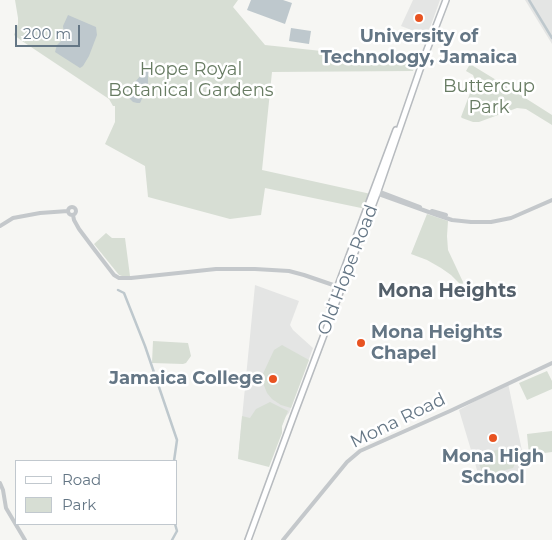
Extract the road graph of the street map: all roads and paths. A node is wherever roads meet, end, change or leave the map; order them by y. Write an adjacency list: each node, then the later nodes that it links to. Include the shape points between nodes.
1 (444, 0): 2 (main road, Old Hope Road)
2 (376, 192): 3 (street, via 437,216 471,222 511,218); 7 (main road, Old Hope Road)
3 (552, 199)
4 (68, 211): 5 (street); 5 (street, via 70,207 74,208 76,212); 6 (street, via 13,218)
5 (72, 215): 7 (street, via 79,229 119,278 216,269 255,269 304,275)
6 (0, 226)
7 (340, 287): 13 (main road, Old Hope Road)
8 (552, 363): 14 (street, Mona Road, via 360,450)
9 (0, 483): 10 (street, via 6,508)
10 (15, 524)
11 (16, 525): 12 (street)
12 (24, 540)
13 (246, 540)
14 (283, 540)

